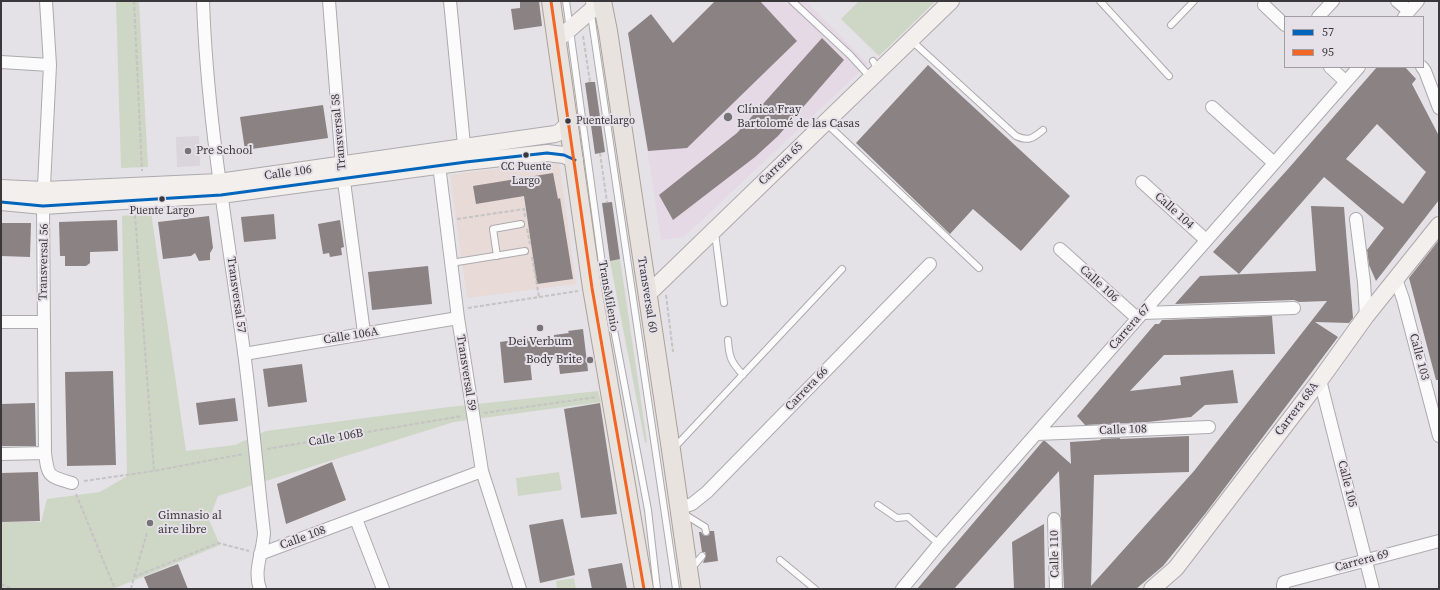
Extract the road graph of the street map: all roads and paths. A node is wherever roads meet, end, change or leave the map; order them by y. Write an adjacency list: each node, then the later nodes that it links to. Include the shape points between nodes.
1 (46, 1): 24 (street, Transversal 56)
2 (134, 1): 42 (path)
3 (203, 1): 46 (street, Transversal 57)
4 (329, 1): 43 (street, Transversal 58)
5 (450, 1): 38 (street)
6 (551, 1): 21 (main road)
7 (566, 1): 21 (lane, TransMilenio)
8 (792, 1): 28 (lane, via 850,55)
9 (950, 1): 22 (street, Carrera 65)
10 (1100, 1): 29 (lane)
11 (1194, 1): 20 (lane)
12 (1332, 1): 18 (street)
13 (1397, 1): 17 (street)
14 (1418, 1): 17 (street)
15 (594, 4): 21 (street); 66 (main road, Transversal 60, via 608,31); 115 (lane, TransMilenio)
16 (1264, 5): 19 (street)
17 (1406, 14)
18 (1319, 16)
19 (1284, 24)
20 (1171, 25)
21 (570, 35): 30 (path); 35 (main road); 114 (lane, TransMilenio, via 603,271 648,510)
22 (911, 40): 28 (street, Carrera 65); 36 (lane, via 1016,136 1023,140 1032,138)
23 (1, 62): 24 (street)
24 (50, 65): 47 (street, Transversal 56)
25 (1331, 68): 31 (street)
26 (1358, 68): 31 (street, Carrera 67)
27 (1423, 68): 33 (street)
28 (874, 70): 34 (street, Carrera 65)
29 (1169, 76)
30 (590, 82)
31 (1346, 82): 41 (street, Carrera 67)
32 (1212, 108): 41 (street)
33 (1439, 108)
34 (825, 122): 55 (street, Carrera 65); 62 (lane)
35 (569, 123): 38 (street, Calle 106, via 555,134); 40 (main road)
36 (1043, 130)
37 (600, 153): 49 (path)
38 (465, 155): 39 (street, Calle 106); 40 (street, Calle 106, via 547,153 564,155)
39 (439, 159): 43 (street, Calle 106); 60 (street, Transversal 59)
40 (574, 160): 113 (main road, via 592,288)
41 (1274, 163): 56 (street, Carrera 67)
42 (142, 172)
43 (343, 173): 46 (street, Calle 106); 74 (street, Transversal 58)
44 (1142, 182): 56 (street, Calle 104)
45 (1, 188): 47 (street, Calle 106)
46 (220, 189): 47 (street, Calle 106); 50 (street, Calle 106); 76 (street, Transversal 57)
47 (44, 190): 50 (street, Transversal 56)
48 (1, 202): 50 (street, Calle 106)
49 (607, 202)
50 (43, 206): 73 (street, Transversal 56)
51 (135, 214): 88 (path)
52 (1356, 219): 71 (street)
53 (521, 224): 59 (lane, via 493,229)
54 (1439, 225): 64 (street, Carrera 68A)
55 (714, 230): 66 (street, Carrera 65); 67 (lane)
56 (1206, 240): 70 (street, Carrera 67)
57 (1060, 249): 70 (street, Calle 106)
58 (525, 251): 59 (lane)
59 (496, 256): 60 (lane)
60 (451, 263): 69 (street, Transversal 59)
61 (930, 264): 92 (street, Carrera 66, via 700,498)
62 (979, 268)
63 (842, 269): 77 (lane)
64 (1396, 279): 71 (street, Carrera 68A); 83 (street, Calle 103)
65 (583, 290): 69 (path)
66 (647, 294): 84 (main road, Transversal 60)
67 (724, 303)
68 (1294, 308): 70 (street)
69 (457, 314): 74 (street, Calle 106A); 80 (street, Transversal 59)
70 (1140, 316): 82 (street, Carrera 67, via 1054,406)
71 (1366, 316): 78 (street, Carrera 68A)
72 (1, 322): 73 (street)
73 (43, 322): 86 (street, Transversal 56)
74 (364, 333): 76 (street, Calle 106A)
75 (728, 340): 77 (lane, via 730,359)
76 (244, 354): 85 (street, Transversal 57)
77 (743, 375): 84 (lane)
78 (1320, 380): 102 (street, Calle 105); 120 (street, Carrera 68A, via 1176,568)
79 (602, 396): 80 (path, Calle 106B)
80 (473, 415): 85 (path, Calle 106B); 89 (street, Transversal 59)
81 (1209, 427): 82 (street, Calle 108)
82 (1037, 434): 98 (street, Carrera 67)
83 (1439, 436)
84 (671, 450): 92 (main road, Transversal 60)
85 (255, 451): 88 (path, Calle 106B); 99 (street, Transversal 57, via 264,533 264,544)
86 (45, 453): 87 (street); 90 (street, Transversal 56, via 50,475)
87 (1, 454)
88 (154, 471): 90 (path, Calle 106B)
89 (482, 471): 93 (street, Calle 108); 112 (street, Transversal 59)
90 (72, 483): 108 (path)
91 (878, 505): 98 (lane, via 897,518 908,517)
92 (680, 510): 95 (lane, via 705,527); 103 (main road, Transversal 60)
93 (356, 519): 99 (street, Calle 108); 111 (street)
94 (1054, 519): 119 (street, Calle 110)
95 (706, 532)
96 (147, 533): 104 (path)
97 (1439, 541): 102 (street, Carrera 69)
98 (939, 544): 118 (street, Carrera 67)
99 (260, 554): 104 (path, via 218,543); 110 (street, Transversal 57, via 257,576)
100 (702, 556): 103 (lane)
101 (780, 560): 117 (lane)
102 (1366, 560): 106 (street, Carrera 69); 121 (street, Calle 105)
103 (688, 571): 116 (main road, Transversal 60)
104 (134, 577): 109 (path)
105 (1, 584): 107 (path)
106 (1284, 585)
107 (13, 589)
108 (115, 589)
109 (131, 589)
110 (260, 589)
111 (383, 589)
112 (520, 589)
113 (644, 589)
114 (657, 589)
115 (676, 589)
116 (691, 589)
117 (815, 589)
118 (902, 589)
119 (1056, 589)
120 (1152, 589)
121 (1373, 589)

